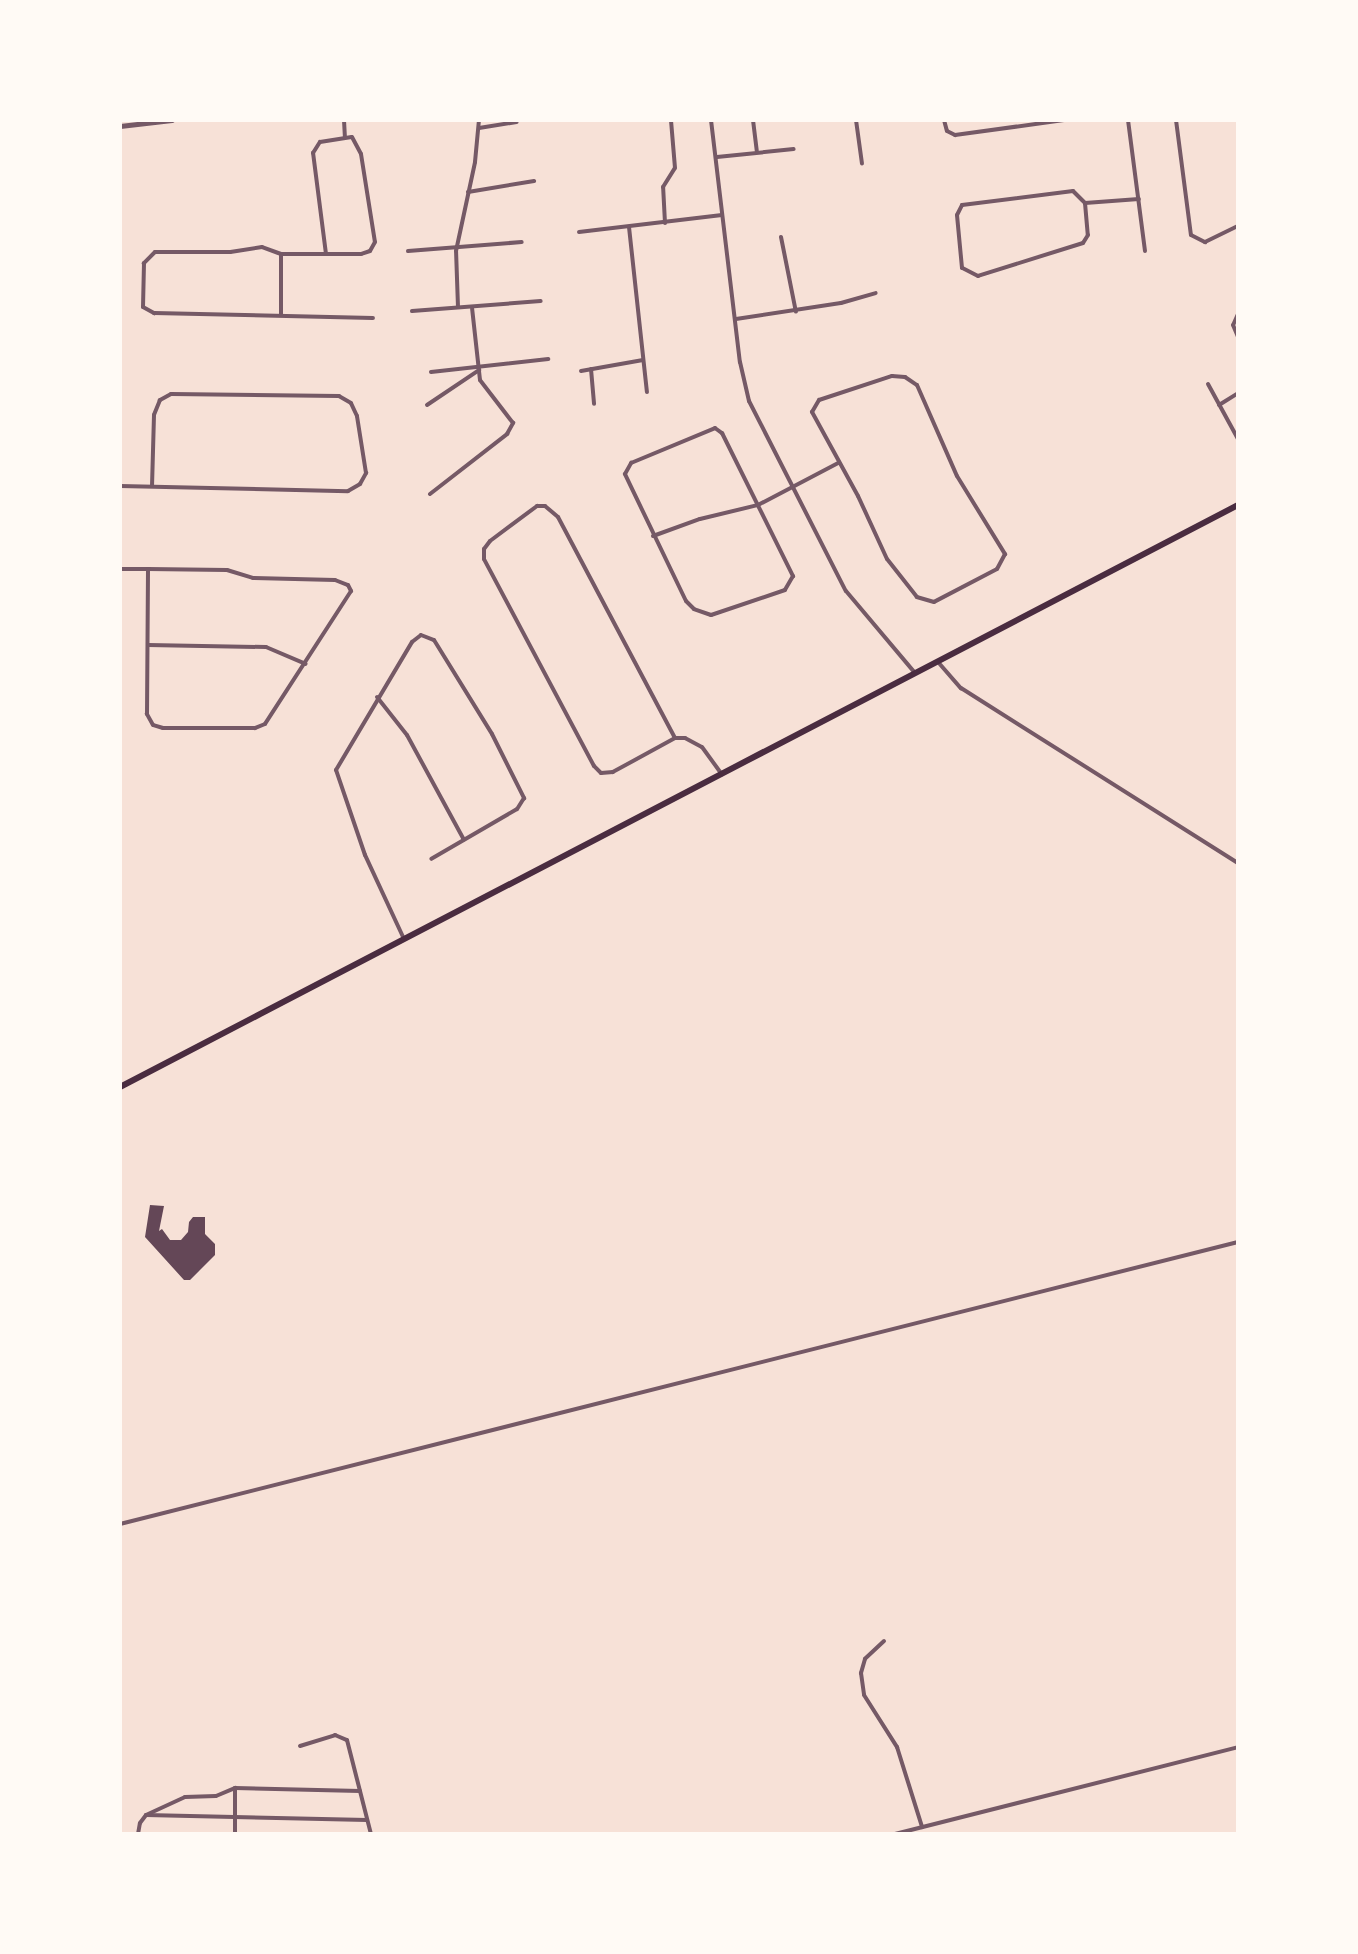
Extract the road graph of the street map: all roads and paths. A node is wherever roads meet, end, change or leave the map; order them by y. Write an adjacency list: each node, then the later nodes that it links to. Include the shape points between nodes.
1 (172, 120): 13 (street)
2 (344, 120): 15 (street)
3 (479, 120): 14 (street)
4 (671, 120): 25 (street, via 675,168 663,187)
5 (711, 120): 18 (street)
6 (753, 120): 17 (street)
7 (856, 120): 19 (street)
8 (944, 120): 9 (street, via 947,131 955,135)
9 (1064, 120)
10 (1128, 120): 22 (street)
11 (1176, 120): 26 (street, via 1191,235 1205,242)
12 (517, 122): 14 (street)
13 (120, 126)
14 (479, 128): 21 (street)
15 (345, 137): 35 (street, via 320,142 313,153); 35 (street, via 355,138 359,146 375,242 361,254)
16 (794, 149): 17 (street)
17 (757, 151): 18 (street)
18 (716, 157): 24 (street)
19 (862, 164)
20 (534, 181): 21 (street)
21 (468, 192): 31 (street)
22 (1139, 199): 23 (street); 33 (street)
23 (1085, 203): 23 (street, via 1088,235 1083,243 978,276 962,268 957,215 962,205 1073,191)
24 (722, 215): 25 (street); 45 (street)
25 (665, 223): 27 (street)
26 (1238, 226)
27 (629, 227): 28 (street); 48 (street)
28 (579, 232)
29 (781, 237): 41 (street)
30 (522, 242): 31 (street)
31 (457, 246): 32 (street); 38 (street)
32 (408, 251)
33 (1145, 251)
34 (281, 254): 35 (street); 43 (street); 43 (street, via 266,247 155,252 144,263 143,303 154,313)
35 (326, 254)
36 (876, 293): 41 (street)
37 (541, 301): 39 (street)
38 (458, 307): 39 (street); 40 (street)
39 (472, 308): 49 (street)
40 (412, 311)
41 (796, 312): 45 (street)
42 (1238, 314): 46 (street, via 1233,325)
43 (281, 315): 44 (street)
44 (373, 318)
45 (736, 319): 63 (street, via 749,401)
46 (1238, 337)
47 (548, 359): 49 (street)
48 (643, 360): 50 (street); 54 (street)
49 (479, 369): 52 (street); 57 (street); 64 (street, via 481,382 512,427)
50 (591, 369): 51 (street); 56 (street)
51 (581, 371)
52 (431, 372)
53 (1208, 384): 58 (street)
54 (647, 392)
55 (1238, 393): 58 (street)
56 (594, 404)
57 (427, 405)
58 (1219, 405): 59 (street)
59 (1238, 439)
60 (838, 463): 60 (street, via 816,424 815,403 892,376 913,381 957,476 1001,543 1001,564 934,602 921,600 887,559); 63 (street)
61 (152, 485): 61 (street, via 348,491 366,473 357,416 351,403 339,396 171,394 160,400 154,415); 62 (street)
62 (120, 486)
63 (794, 488): 65 (street); 73 (street, via 846,591)
64 (430, 494)
65 (758, 505): 67 (street); 67 (street, via 721,431 705,430 626,468 625,478); 67 (street, via 789,564 792,583 715,615 686,601)
66 (1238, 505): 71 (main road)
67 (653, 536)
68 (120, 569): 69 (street)
69 (148, 569): 70 (street); 72 (street, via 227,570 253,578 345,583 349,595)
70 (148, 645): 72 (street, via 266,647); 72 (street, via 147,714 153,725 163,728 260,727 272,718)
71 (938, 662): 73 (main road); 79 (street, via 961,688)
72 (306, 664)
73 (915, 673): 76 (main road)
74 (377, 697): 77 (street, via 407,735); 77 (street, via 416,637 434,640 524,798 517,809); 80 (street, via 336,770 365,855)
75 (675, 738): 75 (street, via 613,772 601,773 594,766 484,559 490,541 537,506 558,517); 76 (street, via 702,747)
76 (722, 775): 80 (main road)
77 (464, 840): 78 (street)
78 (431, 859)
79 (1238, 863)
80 (404, 939): 81 (main road)
81 (120, 1087)
82 (1238, 1242): 83 (street)
83 (120, 1524)
84 (884, 1641): 92 (street, via 865,1659 864,1695 897,1747)
85 (300, 1746): 88 (street, via 344,1737)
86 (1238, 1747): 92 (street)
87 (235, 1788): 88 (street); 89 (street, via 216,1796 180,1798); 90 (street)
88 (360, 1791): 91 (street)
89 (146, 1815): 90 (street); 93 (street)
90 (235, 1817): 91 (street); 94 (street)
91 (367, 1820): 95 (street)
92 (922, 1827): 96 (street)
93 (138, 1834)
94 (235, 1834)
95 (371, 1834)
96 (895, 1834)

